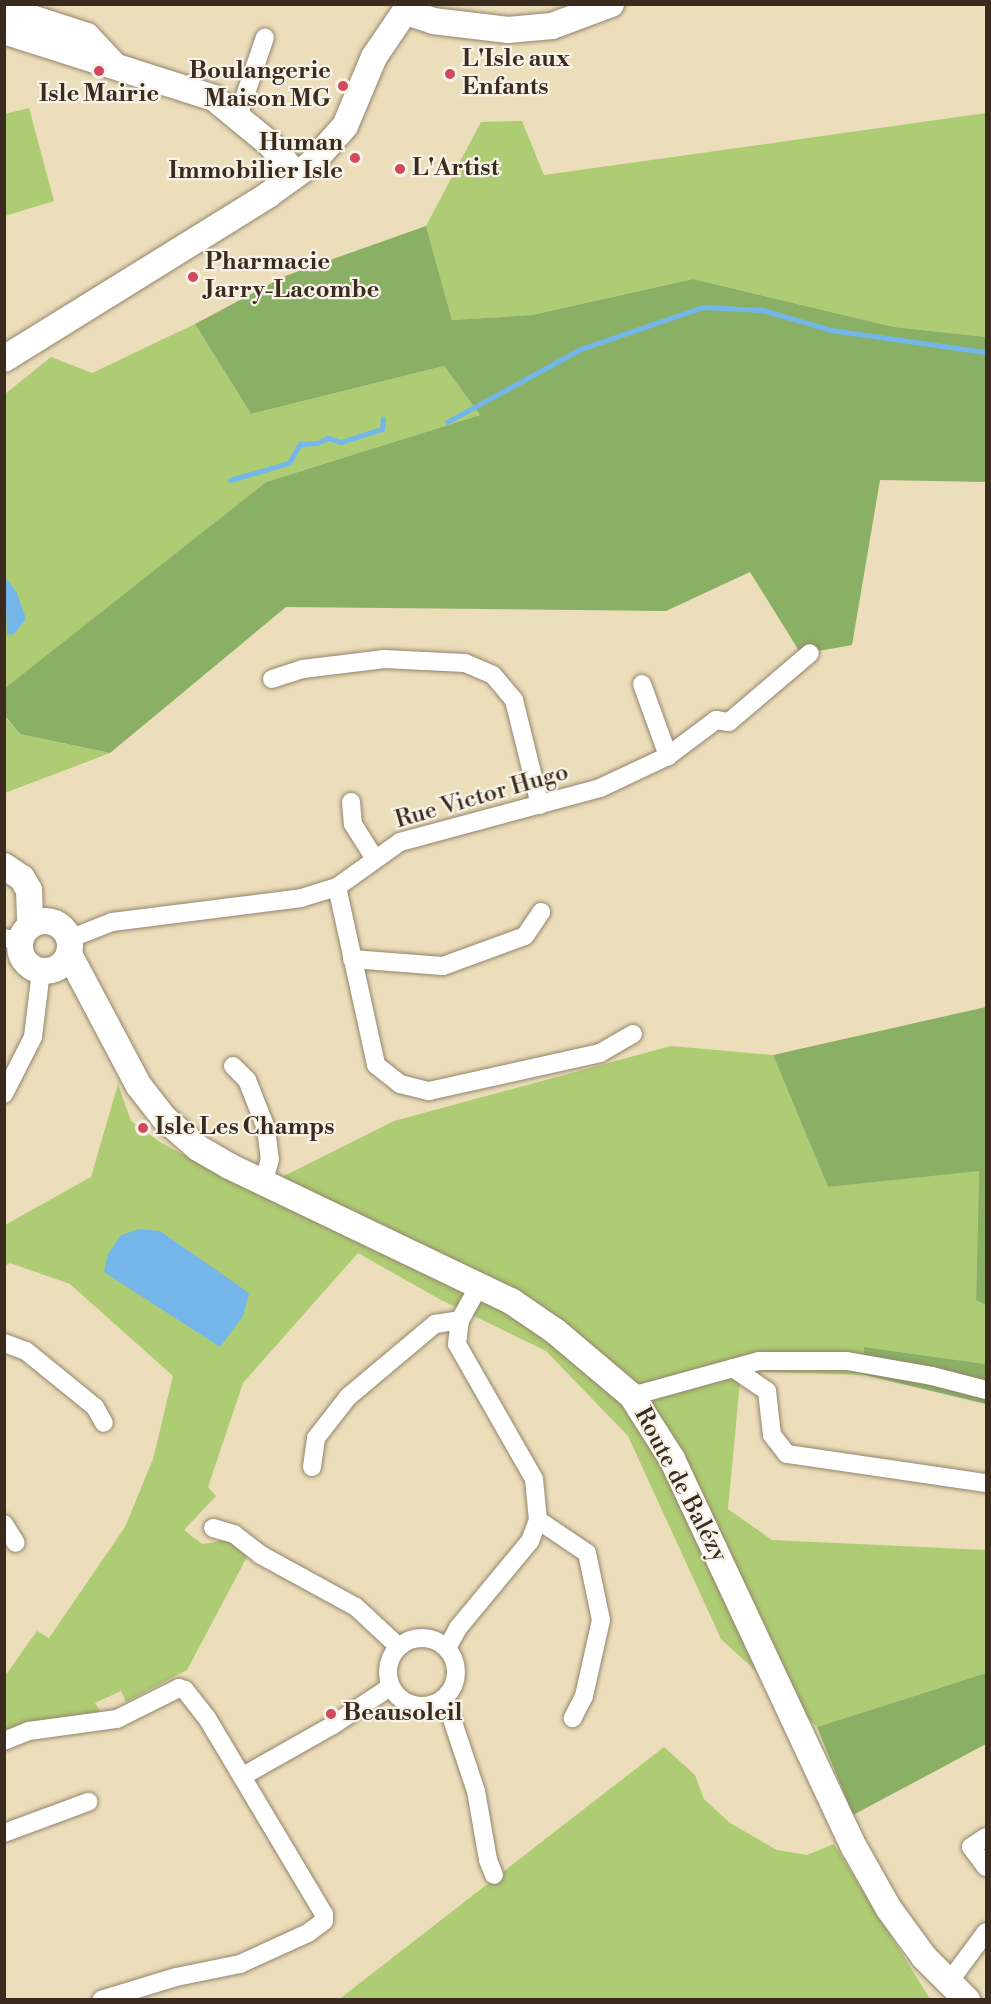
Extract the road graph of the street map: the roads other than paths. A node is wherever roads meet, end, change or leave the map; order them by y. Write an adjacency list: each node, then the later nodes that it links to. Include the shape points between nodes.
1 (611, 4): 2 (main road, via 552,26 495,29 433,21)
2 (408, 8): 8 (main road, via 374,57 345,126 323,153)
3 (4, 9): 6 (main road, via 87,36)
4 (4, 31): 6 (main road)
5 (265, 37): 7 (street)
6 (117, 68): 7 (main road, via 214,99)
7 (238, 116): 8 (main road, via 285,158)
8 (296, 175): 9 (main road)
9 (4, 359)
10 (810, 653): 13 (street, Rue Victor Hugo, via 729,722 716,720)
11 (272, 679): 15 (street, via 303,669 384,659 465,663 494,675 514,700)
12 (642, 684): 13 (street)
13 (668, 756): 15 (street, Rue Victor Hugo, via 600,788)
14 (351, 802): 16 (street, via 353,824)
15 (540, 805): 16 (street, Rue Victor Hugo, via 400,842)
16 (374, 858): 18 (street, Rue Victor Hugo)
17 (4, 866): 20 (main road, via 22,878)
18 (337, 887): 20 (street, Rue Victor Hugo, via 301,898 112,922); 21 (street)
19 (541, 912): 21 (street, via 525,936 443,966)
20 (43, 945): 24 (street, via 33,1037); 25 (main road, Route de Balézy, via 92,996 139,1086 164,1118 198,1148)
21 (351, 959): 22 (street, via 376,1065 400,1084 429,1091 600,1053)
22 (633, 1035)
23 (233, 1066): 25 (street, via 247,1080 266,1128 270,1159)
24 (4, 1094)
25 (263, 1183): 26 (main road, Route de Balézy)
26 (480, 1284): 27 (street); 31 (main road, Route de Balézy, via 555,1331)
27 (460, 1320): 33 (street, via 435,1324 348,1397 316,1438); 35 (street, via 457,1344 534,1479)
28 (4, 1343): 32 (street, via 26,1351 94,1407)
29 (733, 1368): 30 (street, via 759,1361 847,1362); 31 (street); 34 (street, via 767,1390 772,1435 786,1454)
30 (987, 1390)
31 (632, 1396): 52 (main road, Route de Balézy, via 672,1459 854,1847 889,1909 924,1957)
32 (104, 1424)
33 (312, 1467)
34 (987, 1483)
35 (538, 1520): 40 (street, via 530,1541 458,1628); 43 (street, via 587,1553 601,1620 584,1696)
36 (4, 1524): 38 (street)
37 (213, 1528): 39 (street, via 234,1534 261,1556 356,1607)
38 (16, 1543)
39 (398, 1647): 40 (street, via 414,1638 432,1638); 41 (street, via 387,1665)
40 (447, 1648): 42 (street, via 455,1664 455,1682)
41 (390, 1687): 42 (street, via 400,1699 415,1706 431,1705); 45 (street)
42 (445, 1698): 50 (street, via 477,1791)
43 (573, 1718)
44 (4, 1741): 45 (street, via 29,1731 117,1719 179,1688 207,1718)
45 (243, 1776): 53 (street, via 324,1914 324,1921 283,1947 240,1964 176,1977)
46 (88, 1802): 47 (street)
47 (4, 1833)
48 (987, 1837): 49 (street, via 971,1847)
49 (987, 1867)
50 (494, 1875)
51 (987, 1932): 52 (street)
52 (958, 1991)
53 (101, 2000)

